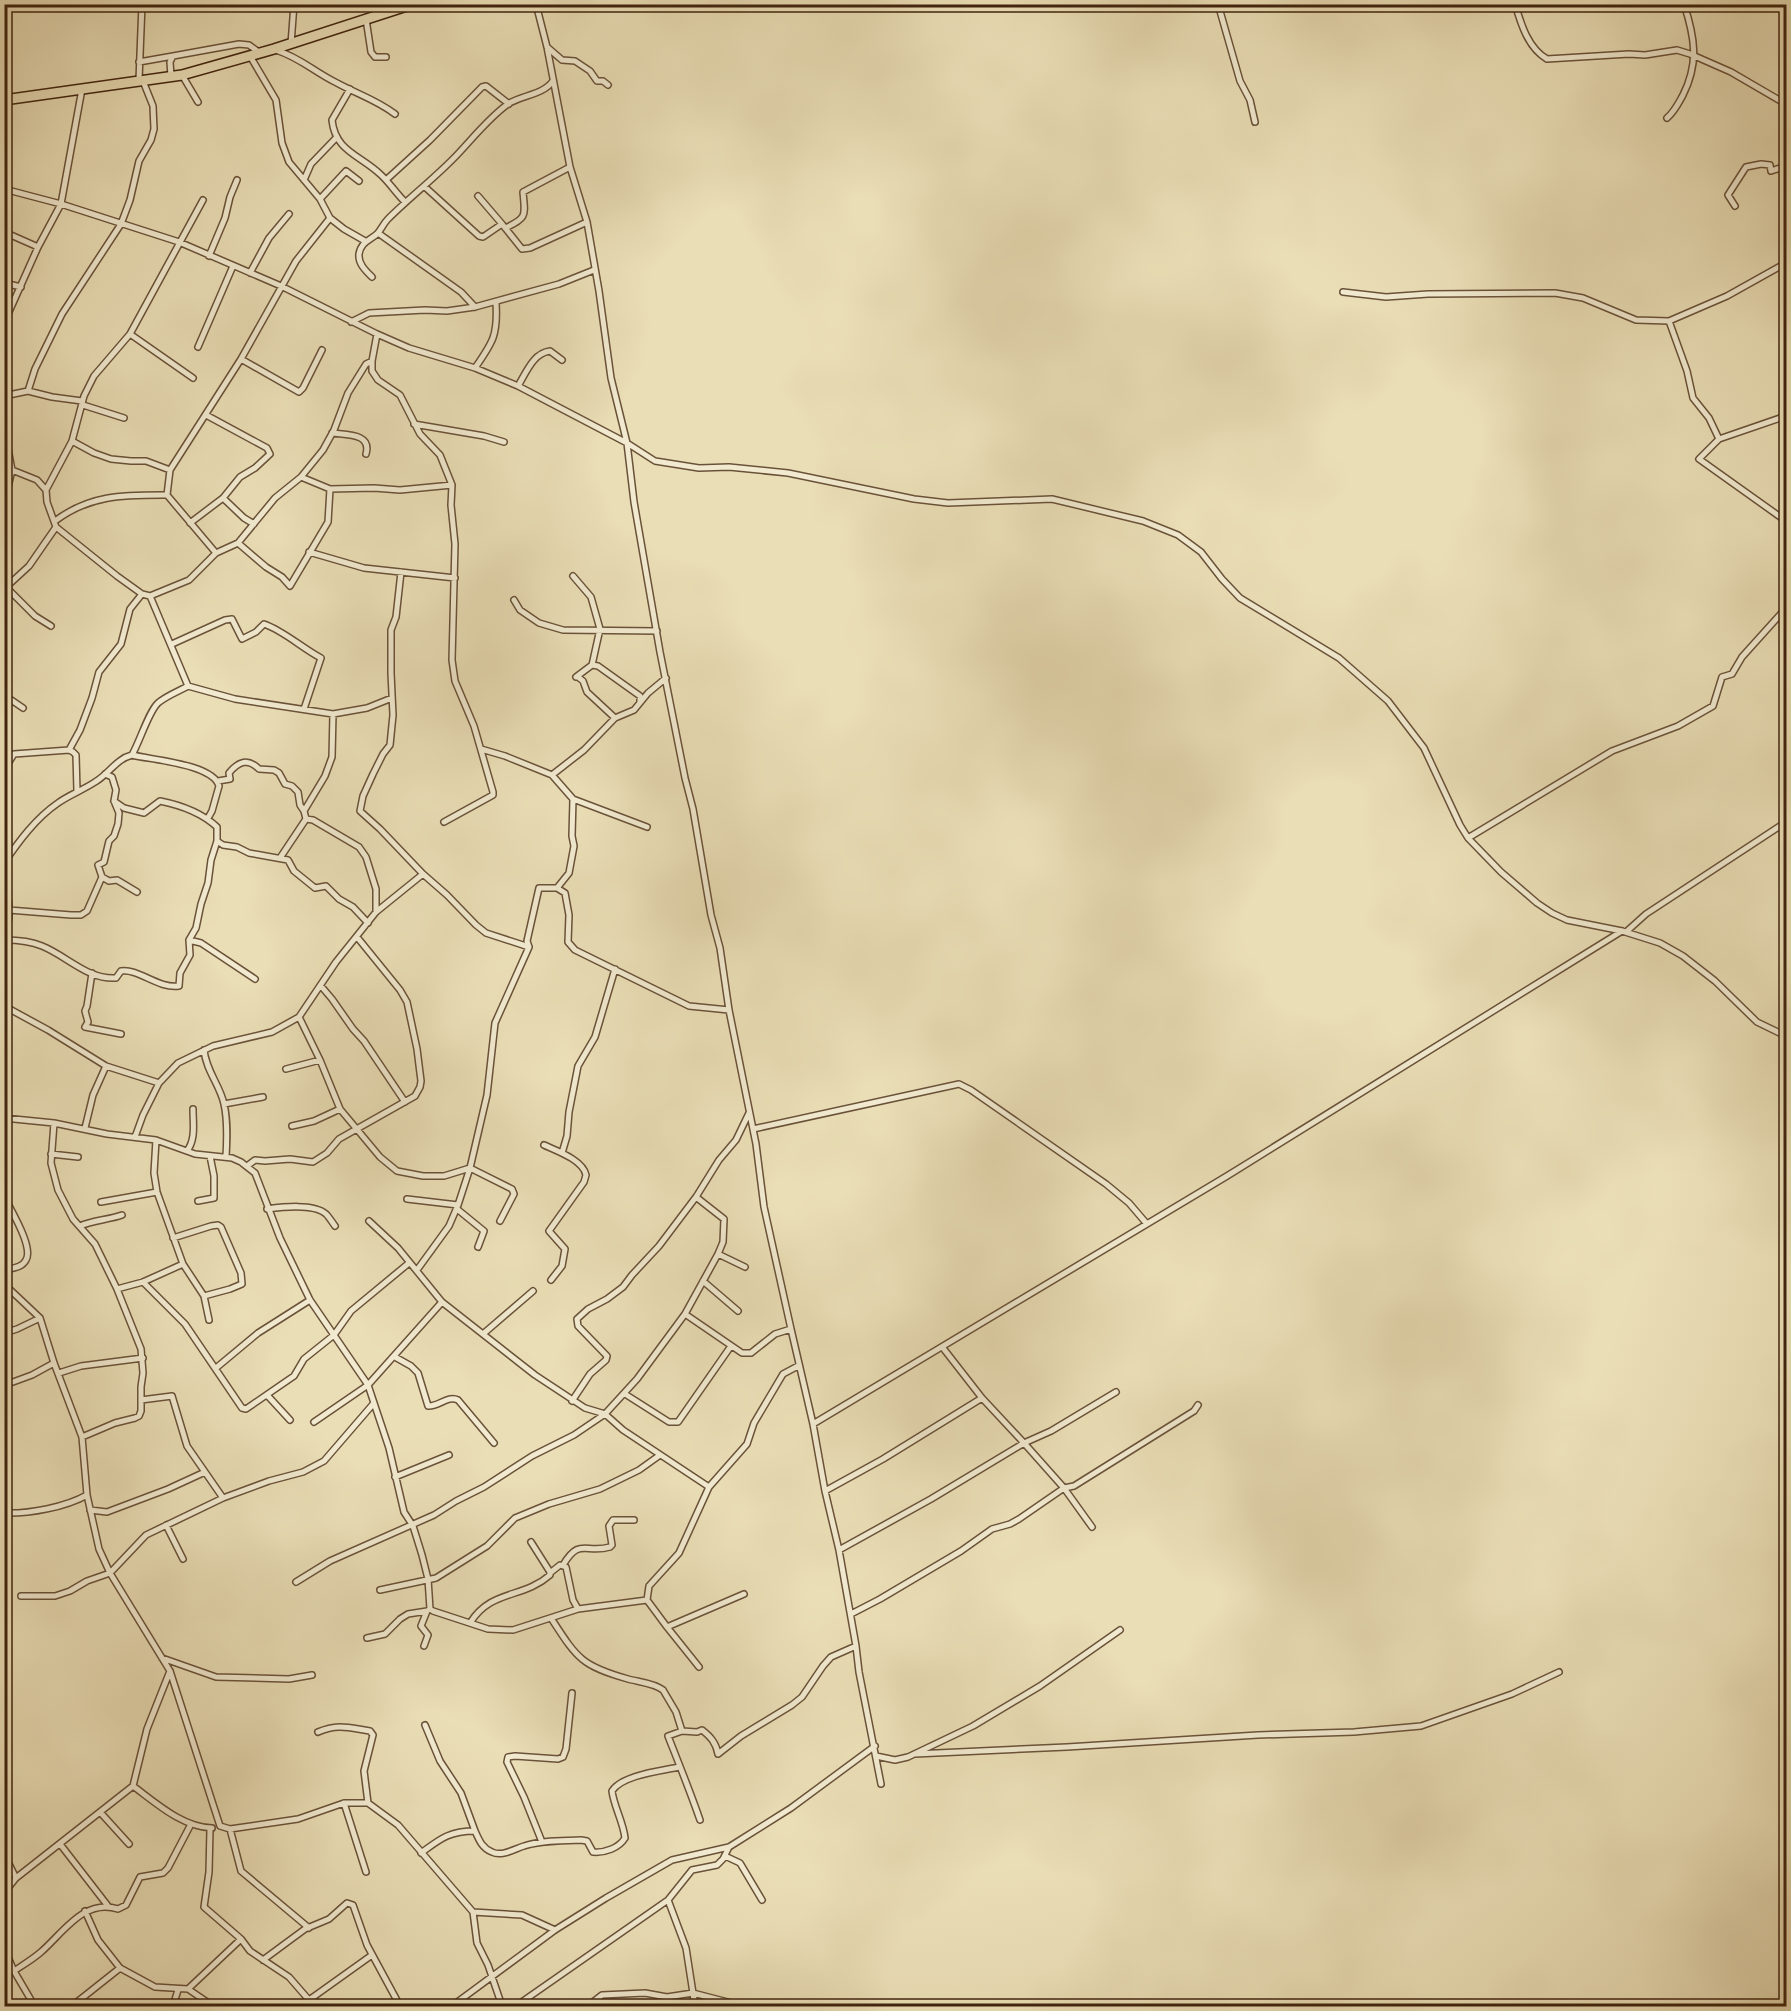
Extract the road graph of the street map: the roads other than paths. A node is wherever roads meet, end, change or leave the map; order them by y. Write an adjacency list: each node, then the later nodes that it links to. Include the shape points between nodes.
1 (142, 4): 21 (street)
2 (294, 4): 13 (street)
3 (413, 4): 12 (highway)
4 (536, 4): 14 (street)
5 (673, 4): 10 (street)
6 (1218, 4): 35 (street)
7 (1515, 4): 19 (street, via 1524,32 1547,59 1677,51)
8 (1684, 4): 19 (street)
9 (72, 6): 11 (street)
10 (681, 6)
11 (4, 7)
12 (366, 19): 13 (highway); 20 (street, via 371,52 375,57)
13 (291, 44): 15 (highway)
14 (547, 47): 25 (street); 26 (street, via 562,60 575,61 597,81)
15 (274, 49): 16 (highway); 28 (street, via 298,58)
16 (260, 53): 17 (street, via 249,45 239,44); 18 (highway)
17 (173, 56): 21 (street); 23 (street)
18 (250, 56): 22 (highway); 40 (street, via 276,100 285,153)
19 (1695, 56): 32 (street); 34 (street, via 1692,74 1677,108)
20 (386, 57)
21 (140, 62): 24 (street)
22 (182, 75): 23 (highway); 30 (street)
23 (171, 76): 24 (highway)
24 (141, 80): 27 (highway); 54 (street, via 153,106 154,129 139,162)
25 (553, 81): 31 (street, via 541,91); 37 (street)
26 (608, 85)
27 (82, 89): 29 (highway); 49 (street)
28 (350, 89): 33 (street); 36 (street, via 332,120)
29 (4, 100)
30 (198, 102)
31 (509, 104): 41 (street, via 482,87); 43 (street)
32 (1786, 104)
33 (395, 114)
34 (1667, 118)
35 (1255, 122)
36 (336, 138): 40 (street, via 311,165); 41 (street)
37 (570, 166): 53 (street); 55 (street, via 523,192 523,218)
38 (1786, 166): 50 (street, via 1771,171 1770,165 1746,167 1728,195)
39 (237, 180): 61 (street)
40 (304, 180): 46 (street)
41 (386, 180): 48 (street)
42 (358, 181): 46 (street, via 346,171)
43 (425, 187): 48 (street); 55 (street, via 479,236)
44 (4, 189): 49 (street)
45 (478, 196): 55 (street)
46 (320, 199): 52 (street)
47 (203, 200): 59 (street)
48 (405, 202): 57 (street)
49 (61, 204): 54 (street); 60 (street)
50 (1735, 206)
51 (289, 214): 65 (street, via 269,238)
52 (330, 218): 58 (street); 68 (street)
53 (587, 222): 55 (street, via 526,249); 64 (street)
54 (121, 224): 59 (street); 86 (street, via 63,314 34,369)
55 (504, 226)
56 (4, 232): 60 (street)
57 (378, 233): 58 (street); 72 (street, via 461,292)
58 (365, 241): 66 (street, via 359,253 361,266)
59 (179, 242): 61 (street); 76 (street)
60 (38, 247): 69 (street)
61 (209, 256): 63 (street)
62 (1786, 263): 74 (street, via 1727,296)
63 (233, 266): 65 (street); 78 (street)
64 (594, 270): 71 (street); 98 (street, via 611,378)
65 (250, 273): 68 (street)
66 (372, 277)
67 (4, 283): 69 (street)
68 (281, 286): 75 (street); 80 (street)
69 (21, 287): 73 (street)
70 (1343, 292): 74 (street, via 1386,297 1555,293 1583,298 1636,320)
71 (496, 303): 72 (street); 83 (street, via 496,333)
72 (475, 307): 75 (street, via 369,312)
73 (5, 320)
74 (1670, 321): 95 (street, via 1693,398 1709,418)
75 (351, 322): 77 (street)
76 (130, 334): 84 (street); 88 (street, via 94,375)
77 (377, 334): 82 (street); 83 (street)
78 (198, 347)
79 (322, 350): 80 (street, via 299,392)
80 (241, 359): 89 (street)
81 (562, 360): 85 (street, via 544,351 535,358)
82 (372, 361): 92 (street, via 372,371 378,380 400,395); 94 (street, via 348,393)
83 (475, 368): 85 (street)
84 (193, 378)
85 (518, 386): 98 (street)
86 (28, 391): 87 (street); 88 (street)
87 (4, 396)
88 (82, 403): 91 (street); 96 (street)
89 (206, 415): 101 (street); 107 (street, via 270,451)
90 (1786, 416): 95 (street)
91 (124, 418)
92 (414, 424): 97 (street); 103 (street, via 440,455)
93 (4, 428): 100 (street)
94 (333, 433): 99 (street, via 365,440); 102 (street)
95 (1719, 440): 109 (street, via 1699,459)
96 (72, 441): 101 (street, via 111,459 146,461); 105 (street)
97 (504, 442)
98 (627, 443): 126 (street); 154 (street, via 655,461 678,466 788,473 948,503 1053,499 1143,521 1178,535 1201,552 1240,598 1339,658 1388,700 1424,748)
99 (366, 454)
100 (12, 470): 105 (street, via 38,480); 108 (street)
101 (171, 470): 106 (street)
102 (302, 477): 104 (street); 112 (street, via 275,498)
103 (453, 485): 104 (street, via 400,490); 118 (street)
104 (330, 489): 114 (street, via 328,522)
105 (46, 490): 111 (street)
106 (167, 495): 110 (street); 111 (street, via 111,496 71,509)
107 (223, 498): 110 (street); 112 (street)
108 (4, 504)
109 (1786, 521)
110 (190, 523): 115 (street)
111 (56, 524): 119 (street, via 29,566); 120 (street)
112 (254, 525): 113 (street)
113 (238, 543): 114 (street, via 290,586); 115 (street)
114 (309, 552): 116 (street, via 364,568)
115 (216, 553): 121 (street, via 189,580)
116 (400, 572): 118 (street); 132 (street, via 391,630)
117 (573, 576): 125 (street, via 591,597)
118 (455, 578): 138 (street, via 455,681)
119 (5, 588): 124 (street)
120 (142, 594): 121 (street); 139 (street, via 130,609 121,644 99,672 80,730)
121 (150, 596): 127 (street)
122 (514, 600): 125 (street, via 520,610 539,623 576,631)
123 (1786, 608): 154 (street, via 1742,657 1732,674 1722,677 1713,706 1678,726 1612,751)
124 (51, 626)
125 (600, 629): 126 (street); 128 (street)
126 (657, 631): 129 (street)
127 (172, 644): 130 (street); 135 (street, via 225,620 232,619 242,639 264,624 272,627 321,658)
128 (592, 665): 133 (street, via 640,696); 137 (street, via 576,677)
129 (666, 678): 133 (street); 176 (street)
130 (188, 686): 135 (street, via 235,699); 140 (street, via 160,701 152,710)
131 (4, 695): 134 (street)
132 (392, 699): 136 (street); 158 (street, via 390,745 382,754 360,811)
133 (640, 702): 137 (street, via 634,710)
134 (23, 708)
135 (304, 709): 136 (street)
136 (333, 714): 148 (street, via 332,757)
137 (615, 718): 143 (street)
138 (482, 749): 143 (street); 151 (street, via 493,795)
139 (69, 750): 141 (street, via 14,754); 145 (street, via 76,755)
140 (132, 754): 142 (street); 144 (street, via 188,766)
141 (4, 770)
142 (105, 774): 145 (street); 147 (street, via 111,777 116,790)
143 (552, 775): 146 (street)
144 (218, 782): 148 (street, via 230,779 235,765 253,763 260,769 279,773 285,784 298,792); 149 (street)
145 (77, 791): 157 (street, via 47,812)
146 (573, 799): 153 (street); 161 (street, via 574,846 569,873)
147 (114, 801): 149 (street, via 144,813 160,801); 159 (street, via 118,824 104,862 98,865)
148 (304, 811): 150 (street)
149 (208, 818): 155 (street, via 217,827)
150 (306, 819): 156 (street); 164 (street, via 359,847 374,877)
151 (444, 822)
152 (1786, 822): 166 (street)
153 (646, 827)
154 (1468, 838): 166 (street, via 1501,872 1552,914)
155 (217, 841): 156 (street, via 249,854); 169 (street, via 196,928)
156 (280, 858): 165 (street, via 288,860 294,871 315,888 326,886)
157 (4, 863)
158 (423, 874): 164 (street); 170 (street, via 486,933)
159 (102, 877): 162 (street, via 117,880); 163 (street, via 87,911 81,915)
160 (4, 884): 163 (street)
161 (557, 888): 170 (street, via 539,888); 171 (street, via 567,900 570,946)
162 (137, 892)
163 (9, 910): 168 (street)
164 (376, 912): 165 (street)
165 (368, 923): 167 (street)
166 (1624, 931): 179 (street, via 1683,956 1716,981 1757,1022); 220 (street)
167 (357, 937): 174 (street); 187 (street, via 407,1002 422,1081 415,1096)
168 (5, 940): 172 (street, via 25,940 43,946)
169 (189, 940): 172 (street, via 190,956 180,973 179,986 127,970 116,978); 173 (street, via 201,943)
170 (529, 947): 208 (street, via 495,1023 487,1095)
171 (615, 969): 176 (street, via 689,1006); 202 (street, via 598,1030 578,1066)
172 (92, 974): 178 (street, via 85,1027)
173 (255, 979)
174 (321, 986): 177 (street); 187 (street)
175 (4, 1006): 182 (street)
176 (729, 1010): 191 (street)
177 (299, 1017): 180 (street, via 273,1032); 181 (street)
178 (121, 1034)
179 (1786, 1036)
180 (204, 1050): 185 (street, via 178,1063); 188 (street)
181 (320, 1060): 183 (street); 190 (street)
182 (106, 1066): 185 (street); 195 (street, via 93,1095)
183 (286, 1069)
184 (5, 1079): 192 (street)
185 (159, 1083): 198 (street)
186 (263, 1097): 188 (street)
187 (405, 1102): 197 (street)
188 (224, 1104): 206 (street)
189 (193, 1109): 201 (street, via 193,1144)
190 (340, 1109): 194 (street); 197 (street)
191 (749, 1112): 196 (street); 211 (street, via 736,1140)
192 (6, 1118): 193 (street)
193 (54, 1123): 195 (street); 203 (street)
194 (292, 1126)
195 (85, 1128): 198 (street)
196 (753, 1129): 220 (street, via 959,1084 1106,1184); 244 (street, via 764,1207)
197 (356, 1130): 207 (street, via 339,1138 313,1162 255,1160); 208 (street, via 397,1171 444,1176)
198 (135, 1137): 199 (street)
199 (156, 1140): 201 (street); 209 (street)
200 (544, 1144): 202 (street)
201 (187, 1151): 204 (street)
202 (562, 1153): 231 (street, via 581,1166 586,1176 549,1231 565,1249 562,1266)
203 (51, 1154): 205 (street); 221 (street, via 58,1190)
204 (210, 1156): 206 (street); 213 (street, via 214,1198)
205 (78, 1157)
206 (226, 1157): 207 (street)
207 (247, 1166): 216 (street, via 258,1178)
208 (470, 1167): 215 (street); 219 (street, via 514,1191)
209 (157, 1192): 214 (street); 223 (street)
210 (4, 1196): 229 (street, via 28,1250 25,1262)
211 (696, 1197): 225 (street, via 724,1219); 263 (street, via 622,1287 577,1319 578,1326 607,1356)
212 (407, 1199): 215 (street)
213 (198, 1201)
214 (101, 1202)
215 (458, 1207): 224 (street, via 484,1231); 230 (street)
216 (267, 1209): 222 (street, via 314,1209 325,1212); 238 (street)
217 (122, 1215): 221 (street)
218 (369, 1221): 226 (street)
219 (500, 1221)
220 (1147, 1224): 249 (street)
221 (80, 1226): 235 (street, via 95,1244)
222 (335, 1226)
223 (173, 1238): 227 (street); 237 (street, via 211,1226 221,1227 242,1284)
224 (478, 1247)
225 (718, 1254): 228 (street); 232 (street)
226 (409, 1263): 230 (street); 247 (street, via 351,1311)
227 (183, 1264): 233 (street); 237 (street)
228 (745, 1267)
229 (4, 1270)
230 (417, 1270): 239 (street)
231 (550, 1280)
232 (703, 1281): 240 (street); 241 (street)
233 (143, 1282): 235 (street); 254 (street, via 185,1323)
234 (4, 1284): 242 (street)
235 (117, 1289): 251 (street)
236 (533, 1291): 246 (street)
237 (204, 1296): 243 (street)
238 (310, 1300): 247 (street); 254 (street, via 258,1333)
239 (442, 1302): 246 (street); 250 (street)
240 (738, 1311)
241 (685, 1314): 248 (street); 259 (street)
242 (40, 1318): 245 (street); 252 (street)
243 (209, 1320)
244 (791, 1329): 248 (street, via 776,1334 751,1353); 253 (street)
245 (4, 1333)
246 (483, 1334): 263 (street)
247 (334, 1335): 257 (street); 260 (street, via 304,1359 294,1377)
248 (731, 1346): 259 (street, via 678,1422 669,1422)
249 (943, 1348): 261 (street); 269 (street)
250 (395, 1357): 257 (street); 271 (street, via 418,1373 428,1406 458,1400)
251 (143, 1358): 255 (street, via 81,1366); 262 (street)
252 (54, 1363): 255 (street); 256 (street)
253 (798, 1366): 269 (street); 277 (street, via 783,1374 754,1423 747,1444)
254 (216, 1368): 260 (street, via 243,1409)
255 (59, 1373): 270 (street)
256 (13, 1382)
257 (368, 1385): 264 (street); 268 (street)
258 (1116, 1392): 272 (street)
259 (625, 1394): 266 (street)
260 (267, 1395): 267 (street)
261 (982, 1398): 272 (street); 279 (street)
262 (141, 1400): 270 (street, via 139,1416); 275 (street, via 172,1396 187,1446)
263 (572, 1401): 266 (street)
264 (374, 1403): 276 (street); 281 (street, via 324,1461 303,1472)
265 (1198, 1405): 278 (street, via 1155,1436 1074,1486)
266 (604, 1414): 274 (street); 286 (street)
267 (290, 1420)
268 (314, 1422)
269 (813, 1424): 279 (street)
270 (82, 1437): 280 (street)
271 (494, 1443)
272 (1024, 1443): 278 (street); 289 (street)
273 (449, 1455): 276 (street)
274 (660, 1455): 277 (street); 294 (street, via 600,1489 515,1518 487,1546 436,1578)
275 (205, 1472): 281 (street); 282 (street, via 107,1512)
276 (396, 1477): 286 (street, via 404,1512)
277 (709, 1487): 299 (street, via 679,1553 649,1586)
278 (1064, 1488): 287 (street); 302 (street, via 1019,1519 992,1530)
279 (825, 1491): 289 (street)
280 (87, 1495): 282 (street); 283 (street, via 73,1503)
281 (223, 1498): 285 (street)
282 (90, 1510): 292 (street, via 99,1549)
283 (4, 1513)
284 (634, 1520): 291 (street, via 613,1520 609,1526 610,1547 580,1548)
285 (166, 1525): 290 (street); 292 (street, via 146,1535)
286 (413, 1526): 294 (street); 295 (street, via 330,1561)
287 (1092, 1527)
288 (531, 1542): 293 (street)
289 (839, 1550): 302 (street)
290 (183, 1559)
291 (563, 1565): 293 (street); 300 (street)
292 (110, 1573): 298 (street, via 54,1596); 310 (street)
293 (550, 1573): 304 (street, via 526,1590 494,1600)
294 (428, 1579): 296 (street); 301 (street)
295 (296, 1582)
296 (380, 1590)
297 (744, 1594): 305 (street)
298 (21, 1596)
299 (647, 1600): 300 (street); 305 (street)
300 (578, 1609): 303 (street)
301 (428, 1610): 304 (street); 307 (street, via 408,1614 385,1634); 308 (street, via 422,1626 428,1635)
302 (851, 1614): 309 (street)
303 (551, 1618): 304 (street, via 513,1630 488,1629); 317 (street, via 570,1648 587,1664 663,1690)
304 (470, 1623)
305 (667, 1627): 311 (street)
306 (1120, 1630): 320 (street, via 1040,1686 973,1726)
307 (367, 1638)
308 (424, 1646)
309 (856, 1646): 317 (street, via 831,1657 792,1705 718,1754 711,1736 702,1730); 319 (street)
310 (162, 1658): 312 (street); 314 (street, via 216,1677 289,1679)
311 (699, 1667)
312 (170, 1671): 324 (street, via 147,1729); 330 (street)
313 (1559, 1672): 320 (street, via 1512,1694 1421,1726)
314 (312, 1675)
315 (572, 1693): 334 (street, via 563,1757 508,1757)
316 (425, 1725): 333 (street, via 440,1761 461,1793)
317 (682, 1731): 322 (street, via 668,1736)
318 (318, 1732): 326 (street, via 338,1726 370,1731 373,1735 364,1771)
319 (875, 1746): 321 (street); 337 (street, via 791,1808)
320 (915, 1754): 321 (street, via 895,1760)
321 (876, 1756): 323 (street)
322 (679, 1767): 328 (street); 334 (street, via 615,1785 613,1798 625,1838 621,1844 602,1853 593,1852 587,1841)
323 (882, 1784)
324 (133, 1786): 327 (street); 329 (street)
325 (344, 1803): 326 (street); 332 (street, via 298,1819); 341 (street)
326 (368, 1803): 338 (street, via 398,1825)
327 (100, 1812): 335 (street); 336 (street)
328 (700, 1820)
329 (191, 1824): 331 (street); 346 (street, via 163,1873 140,1876 126,1905 118,1909)
330 (220, 1826): 331 (street); 332 (street)
331 (210, 1829): 351 (street, via 204,1907)
332 (230, 1829): 349 (street, via 241,1871)
333 (475, 1831): 334 (street, via 483,1847 495,1854); 338 (street, via 447,1834)
334 (542, 1842)
335 (60, 1844): 342 (street); 346 (street)
336 (129, 1844)
337 (729, 1847): 340 (street); 350 (street, via 672,1860)
338 (421, 1853): 348 (street)
339 (4, 1854): 342 (street)
340 (725, 1856): 344 (street, via 717,1865 692,1870); 345 (street, via 740,1863)
341 (366, 1872)
342 (16, 1878): 343 (street)
343 (4, 1893)
344 (668, 1900): 360 (street, via 686,1948); 370 (street)
345 (762, 1900)
346 (108, 1906): 347 (street)
347 (85, 1911): 355 (street, via 98,1940); 356 (street, via 40,1953)
348 (473, 1912): 350 (street, via 522,1915); 357 (street, via 477,1943)
349 (309, 1928): 353 (street, via 329,1919 347,1904 353,1905); 354 (street)
350 (555, 1930): 357 (street)
351 (241, 1939): 354 (street); 358 (street)
352 (4, 1948): 356 (street)
353 (372, 1955): 361 (street); 367 (street)
354 (263, 1960): 361 (street, via 289,1977)
355 (120, 1968): 359 (street, via 155,1987); 363 (street)
356 (14, 1971): 362 (street)
357 (492, 1977): 368 (street); 369 (street)
358 (188, 1989): 359 (street); 365 (street)
359 (178, 1990): 364 (street)
360 (693, 1993): 371 (street, via 667,1997 602,1995); 372 (street); 373 (street)
361 (309, 2000): 366 (street)
362 (32, 2007)
363 (72, 2007)
364 (173, 2007)
365 (213, 2007)
366 (311, 2007)
367 (400, 2007)
368 (452, 2007)
369 (502, 2007)
370 (516, 2007)
371 (593, 2007)
372 (695, 2007)
373 (743, 2007)

